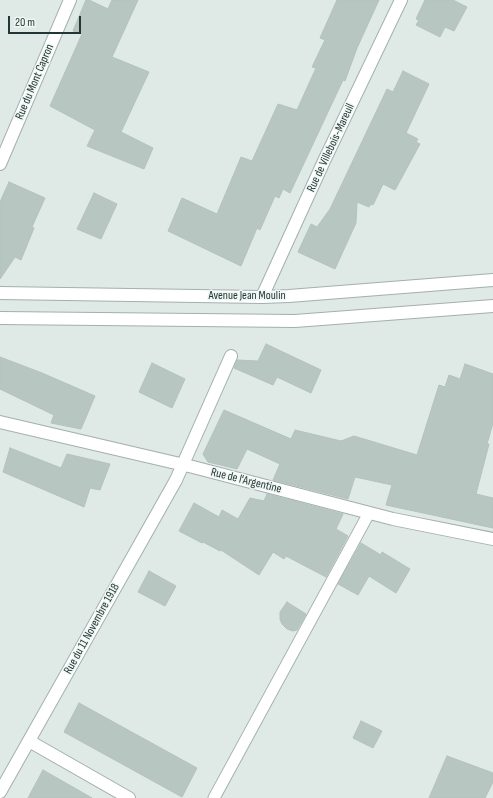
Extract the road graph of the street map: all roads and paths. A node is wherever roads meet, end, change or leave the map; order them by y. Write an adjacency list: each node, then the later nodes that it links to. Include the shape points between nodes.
1 (70, 0): 3 (street, Rue du Mont Capron)
2 (401, 0): 6 (street, Rue de Villebois-Mareuil)
3 (0, 164)
4 (493, 280): 6 (street, Avenue Jean Moulin)
5 (0, 293): 6 (street, Avenue Jean Moulin)
6 (262, 297)
7 (493, 306): 8 (street, Avenue Jean Moulin, via 295,321)
8 (0, 318)
9 (231, 356): 11 (street)
10 (0, 422): 11 (street, Rue de l'Argentine)
11 (183, 465): 12 (street, Rue de l'Argentine); 14 (street, Rue du 11 Novembre 1918)
12 (369, 513): 13 (street, Rue de l'Argentine); 17 (lane)
13 (493, 539)
14 (29, 741): 15 (street, Rue du 11 Novembre 1918); 16 (street)
15 (0, 792)
16 (129, 798)
17 (214, 798)

